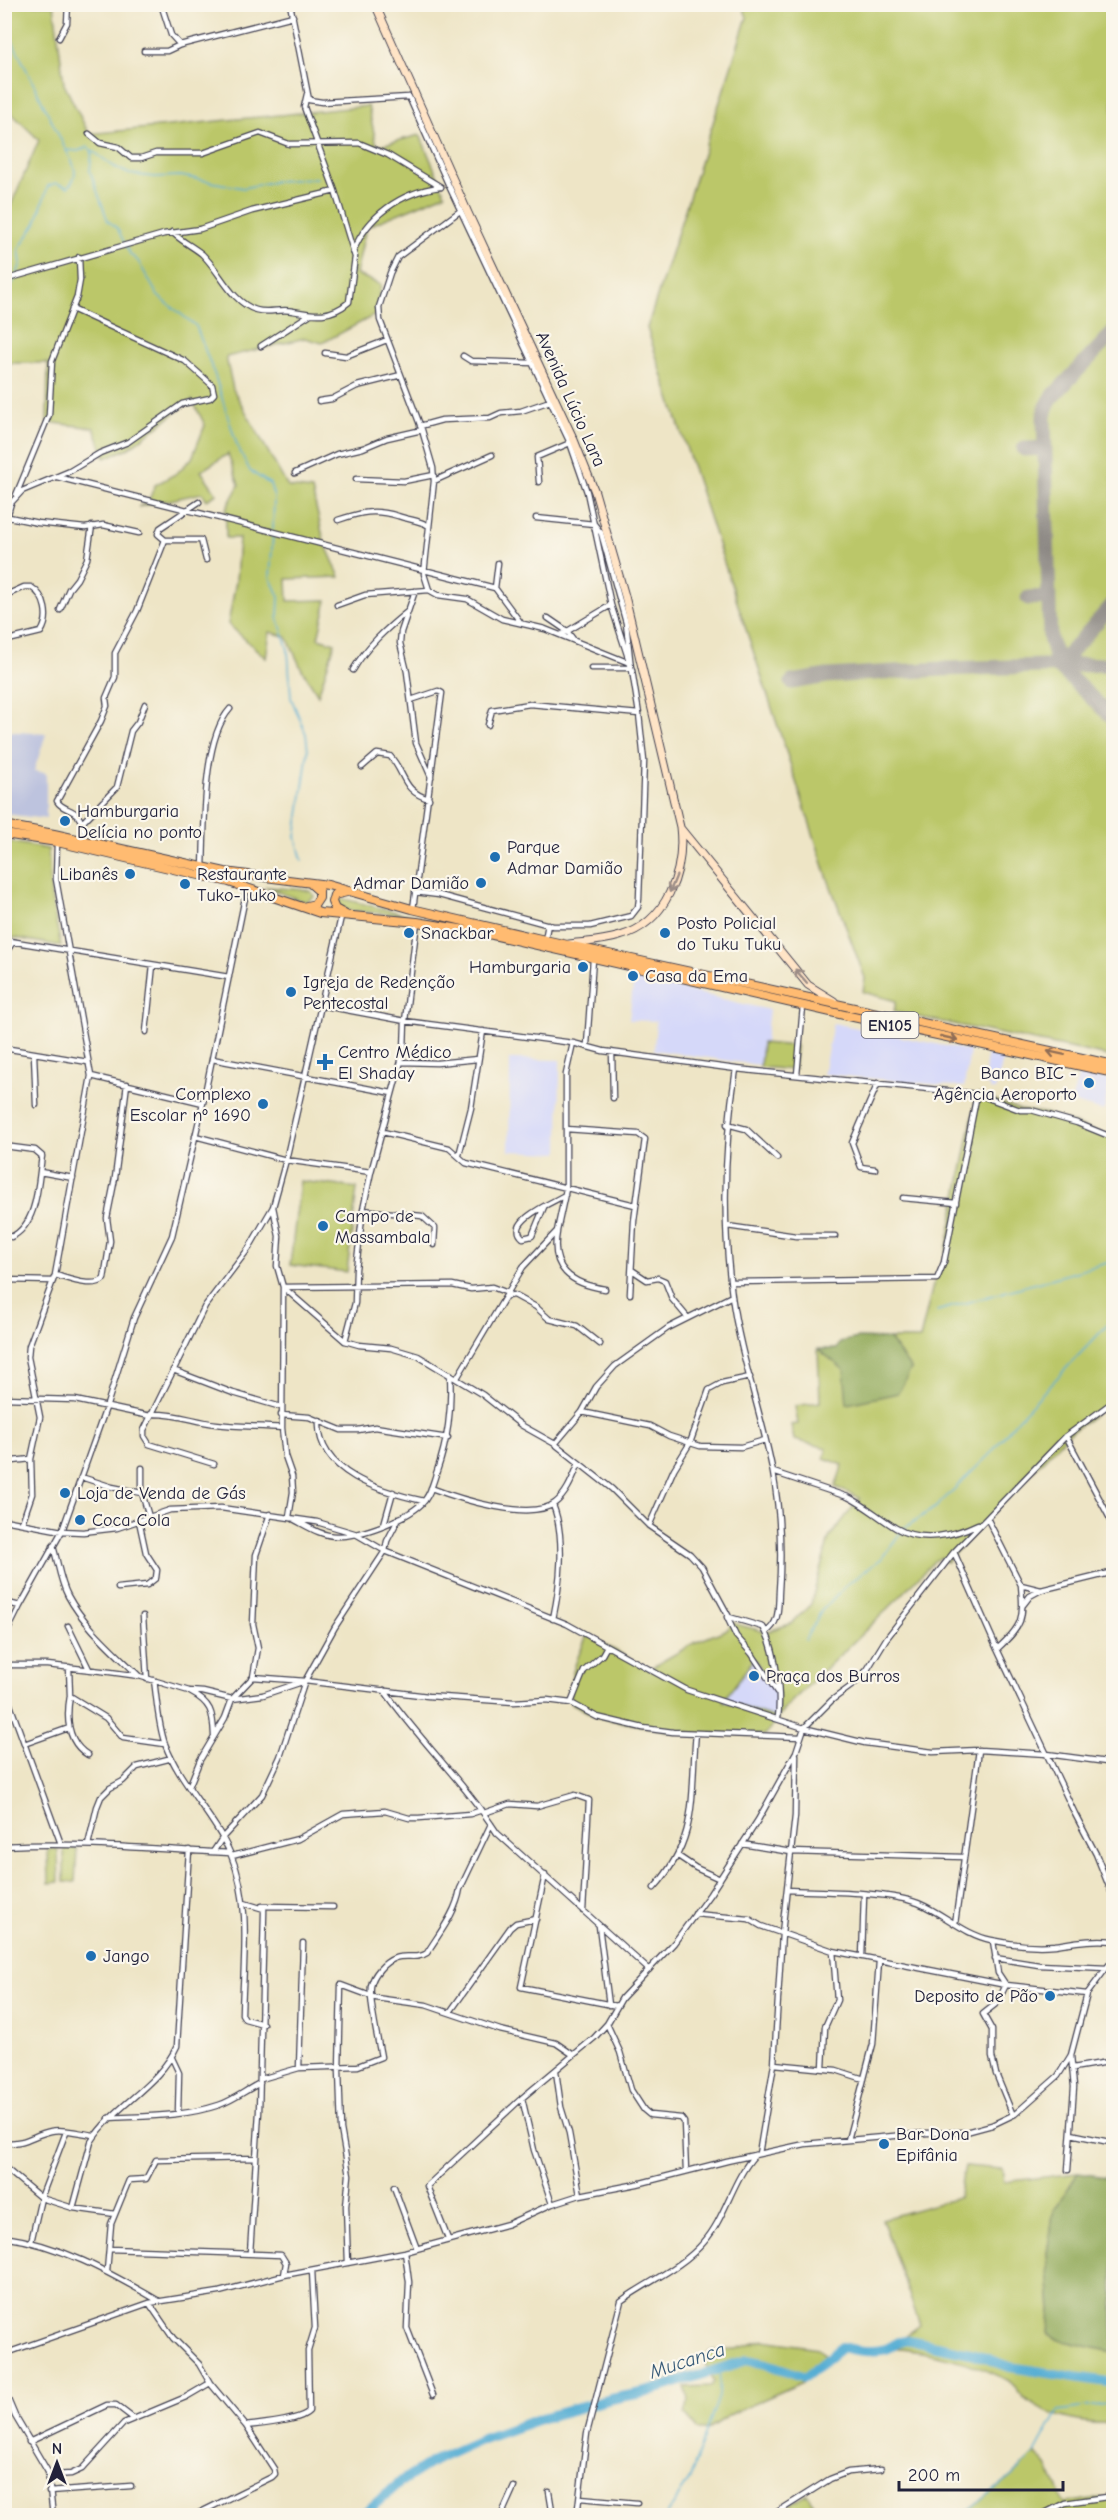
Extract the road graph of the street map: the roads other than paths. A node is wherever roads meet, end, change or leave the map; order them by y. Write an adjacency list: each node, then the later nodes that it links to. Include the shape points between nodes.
1 (68, 4): 6 (street, via 67,23)
2 (161, 4): 7 (street, via 171,35)
3 (290, 4): 5 (street)
4 (375, 4): 10 (main road, Avenida Lúcio Lara)
5 (293, 16): 7 (street); 9 (street)
6 (59, 38)
7 (180, 45): 8 (street, via 167,51)
8 (144, 51)
9 (307, 94): 10 (street, via 315,102); 12 (street, via 304,107)
10 (412, 96): 13 (street); 83 (main road, Avenida Lúcio Lara, via 595,492 626,596)
11 (89, 134): 12 (street, via 100,143 118,147 131,158 156,153 203,153 260,133 289,144)
12 (319, 144): 14 (street, via 359,143 388,155); 15 (street)
13 (449, 186): 14 (street); 16 (street)
14 (441, 187): 18 (street, via 384,210 359,236)
15 (334, 191): 17 (street, via 252,211 200,229); 18 (street)
16 (460, 211): 23 (street, via 394,263 379,307); 27 (street)
17 (172, 232): 19 (street); 22 (street, via 202,255 243,303 261,311 288,309)
18 (353, 252): 22 (street, via 349,302 341,309)
19 (79, 257): 20 (street); 21 (street, via 80,280)
20 (4, 280)
21 (72, 309): 36 (street, via 185,361 212,385 214,394 182,404 128,442); 40 (street, via 52,361 49,416)
22 (309, 315): 24 (street)
23 (387, 340): 25 (street, via 346,356); 28 (street)
24 (261, 346)
25 (325, 353)
26 (463, 356): 27 (street, via 471,361)
27 (532, 363): 30 (street)
28 (401, 375): 29 (street); 31 (street)
29 (319, 401)
30 (550, 401): 31 (street, via 490,418 442,420); 32 (street)
31 (421, 428): 34 (street, via 337,453); 35 (street)
32 (570, 443): 39 (street, via 537,457); 46 (street)
33 (492, 455): 38 (street)
34 (295, 473)
35 (434, 475): 37 (street, via 404,481); 38 (street)
36 (57, 477): 40 (street); 42 (street)
37 (356, 479)
38 (434, 481): 48 (street)
39 (539, 482)
40 (16, 496): 43 (street)
41 (199, 502): 42 (street)
42 (188, 510): 51 (street, via 160,528 158,534); 54 (street)
43 (6, 516): 47 (street, via 38,523); 49 (street)
44 (536, 518): 46 (street)
45 (338, 520): 48 (street, via 384,511)
46 (594, 524): 60 (street); 71 (street, via 601,533 626,623)
47 (92, 526): 50 (street); 61 (street, via 87,559)
48 (429, 526): 54 (street)
49 (4, 528)
50 (139, 533)
51 (165, 540): 52 (street, via 201,540); 81 (street, via 137,611 115,653 115,677 100,721 57,801 77,814)
52 (206, 560)
53 (498, 563): 55 (street)
54 (424, 570): 55 (street); 56 (street)
55 (495, 588): 64 (street)
56 (429, 590): 57 (street); 64 (street, via 466,599 502,619)
57 (415, 591): 59 (street, via 365,595); 62 (street)
58 (4, 596): 68 (street, via 31,587 45,607 41,632)
59 (337, 605)
60 (611, 605): 65 (street); 69 (street)
61 (60, 610)
62 (407, 612): 72 (street, via 372,643); 73 (street, via 400,644)
63 (548, 618): 65 (street)
64 (521, 623): 66 (street)
65 (567, 631): 66 (street); 67 (street)
66 (561, 635): 67 (street)
67 (574, 640): 69 (street)
68 (4, 641)
69 (627, 662): 71 (street)
70 (591, 668): 71 (street)
71 (631, 669): 76 (street)
72 (353, 670)
73 (411, 700): 79 (street, via 416,743); 79 (street, via 442,693)
74 (145, 704): 81 (street, via 131,731 117,787)
75 (230, 709): 87 (street, via 216,730 211,750)
76 (639, 714): 77 (street, via 526,704 492,710); 97 (street, via 644,761 638,907 631,916 612,922)
77 (488, 724)
78 (362, 767): 80 (street, via 377,754 390,756 409,790)
79 (432, 780): 80 (street)
80 (429, 799): 91 (street)
81 (82, 823): 85 (street)
82 (4, 825): 85 (main road, EN105)
83 (680, 827): 101 (main road, Avenida Lúcio Lara, one-way to 101, via 679,870 658,910 636,930 621,936); 109 (main road, Avenida Lúcio Lara, one-way to 83, via 832,1001 808,985)
84 (4, 834): 86 (main road, EN105)
85 (86, 841): 87 (main road, EN105)
86 (57, 842): 89 (main road, EN105); 102 (street, via 56,879)
87 (203, 867): 88 (main road, EN105)
88 (308, 882): 90 (main road, EN105); 92 (main road, via 320,891 319,898 315,904)
89 (247, 888): 92 (main road, EN105); 106 (street)
90 (352, 891): 93 (main road, EN105); 95 (main road, via 334,895 332,902 338,912)
91 (415, 892): 93 (street); 97 (street)
92 (299, 907): 94 (main road, EN105)
93 (412, 909): 99 (main road, EN105)
94 (341, 917): 95 (main road, EN105); 107 (street)
95 (350, 917): 96 (main road, EN105)
96 (417, 922): 104 (main road, EN105, via 484,933); 110 (street)
97 (548, 924): 99 (street)
98 (4, 940): 100 (street)
99 (545, 940): 101 (main road, EN105)
100 (13, 942): 102 (street); 103 (street)
101 (567, 945): 109 (main road, EN105)
102 (68, 951): 105 (street); 120 (street)
103 (4, 955)
104 (593, 959): 108 (main road, EN105); 114 (street)
105 (153, 965): 106 (street); 112 (street)
106 (229, 978): 118 (street)
107 (320, 1005): 110 (street); 127 (street)
108 (803, 1005): 124 (main road, EN105, one-way to 124); 125 (street)
109 (869, 1012): 122 (main road, EN105, one-way to 109)
110 (405, 1021): 111 (street); 121 (street)
111 (483, 1031): 113 (street); 119 (street)
112 (146, 1032)
113 (573, 1043): 114 (street); 136 (street, via 566,1074)
114 (587, 1045): 116 (street)
115 (4, 1048): 117 (street)
116 (612, 1052): 123 (street); 132 (street)
117 (34, 1054): 120 (street); 134 (street)
118 (212, 1059): 127 (street); 133 (street)
119 (478, 1059): 121 (street); 141 (street)
120 (88, 1062): 126 (street)
121 (402, 1062): 130 (street)
122 (1113, 1065)
123 (735, 1069): 125 (street); 135 (street)
124 (1113, 1073)
125 (797, 1075): 128 (street)
126 (92, 1076): 129 (street); 147 (street)
127 (304, 1078): 130 (street); 143 (street)
128 (878, 1083): 131 (street); 144 (street, via 852,1143 861,1167)
129 (127, 1084): 133 (street); 162 (street, via 107,1218 110,1241 104,1279 93,1283)
130 (392, 1093): 137 (street)
131 (977, 1094): 139 (street); 151 (street)
132 (614, 1098)
133 (203, 1104): 138 (street)
134 (36, 1105)
135 (727, 1124): 142 (street, via 746,1130); 156 (street)
136 (566, 1129): 148 (street); 152 (street, via 643,1136)
137 (383, 1132): 141 (street, via 434,1143); 146 (street)
138 (195, 1136): 143 (street); 181 (street, via 172,1236 134,1318)
139 (1113, 1138)
140 (4, 1146): 145 (street, via 38,1151 42,1156)
141 (459, 1155): 148 (street, via 466,1163)
142 (777, 1158)
143 (286, 1160): 146 (street); 153 (street)
144 (875, 1169)
145 (40, 1172): 147 (street); 158 (street, via 34,1205 23,1230 11,1237)
146 (370, 1172): 155 (street)
147 (73, 1178): 162 (street)
148 (566, 1189): 149 (street); 152 (street)
149 (565, 1196): 154 (street); 157 (street)
150 (903, 1198): 151 (street)
151 (956, 1203): 164 (street, via 937,1279)
152 (635, 1204): 161 (street)
153 (273, 1207): 166 (street, via 279,1236 277,1266); 174 (street, via 249,1248 205,1306)
154 (544, 1208): 154 (street, via 519,1224 523,1238 532,1236)
155 (363, 1210): 160 (street, via 422,1216 435,1228); 165 (street)
156 (727, 1226): 159 (street, via 796,1236); 164 (street)
157 (557, 1231): 167 (street, via 554,1252 566,1272 584,1286); 168 (street, via 523,1267)
158 (4, 1233)
159 (835, 1236)
160 (434, 1245)
161 (632, 1270): 169 (street); 171 (street, via 646,1280 665,1281 672,1299)
162 (54, 1278): 163 (street); 178 (street, via 29,1346)
163 (4, 1280)
164 (731, 1282): 170 (street)
165 (354, 1286): 166 (street); 168 (street, via 492,1287); 172 (street, via 355,1303)
166 (283, 1287): 172 (street); 182 (street)
167 (605, 1288)
168 (507, 1294): 173 (street, via 536,1307 549,1318 577,1326); 177 (street)
169 (630, 1294)
170 (732, 1296): 171 (street); 176 (street)
171 (688, 1318): 183 (street, via 615,1366 596,1387)
172 (345, 1341): 175 (street, via 402,1350)
173 (600, 1344)
174 (173, 1370): 182 (street); 184 (street)
175 (450, 1374): 177 (street); 189 (street)
176 (750, 1377): 190 (street); 191 (street, via 709,1390)
177 (457, 1378): 192 (street, via 520,1425)
178 (36, 1397): 179 (street); 181 (street); 193 (street, via 39,1425)
179 (4, 1398)
180 (1113, 1401): 188 (street)
181 (107, 1405): 184 (street); 199 (street)
182 (281, 1407): 185 (street)
183 (582, 1412): 191 (street, via 650,1425); 192 (street)
184 (151, 1415): 187 (street, via 177,1414 229,1426); 196 (street, via 144,1436 149,1444)
185 (281, 1415): 186 (street); 187 (street)
186 (319, 1420): 189 (street, via 341,1430 384,1428); 201 (street, via 322,1447 333,1462 347,1473)
187 (282, 1428): 209 (street, via 292,1476)
188 (1066, 1436): 212 (street); 217 (street)
189 (448, 1438): 200 (street)
190 (765, 1440): 191 (street, via 741,1447); 198 (street)
191 (690, 1443): 216 (street)
192 (555, 1444): 195 (street)
193 (31, 1459): 194 (street); 214 (street, via 32,1494)
194 (4, 1462)
195 (579, 1463): 205 (street, via 562,1497); 216 (street)
196 (214, 1464)
197 (142, 1468): 202 (street)
198 (772, 1472): 212 (street, via 848,1497 909,1533 960,1533); 234 (street, via 780,1579 776,1624)
199 (81, 1477): 202 (street); 218 (street)
200 (431, 1488): 204 (street); 205 (street, via 467,1501 506,1508 529,1510)
201 (393, 1492): 203 (street); 215 (street)
202 (142, 1493): 208 (street)
203 (409, 1498): 204 (street); 206 (street)
204 (424, 1501): 206 (street)
205 (553, 1505): 232 (street, via 560,1531)
206 (417, 1506): 210 (street)
207 (270, 1514): 208 (street, via 204,1508 170,1510); 209 (street); 242 (street, via 256,1555 253,1624 258,1648)
208 (148, 1517): 213 (street)
209 (289, 1517): 219 (street); 219 (street, via 321,1533)
210 (399, 1518): 215 (street); 221 (street)
211 (4, 1520): 214 (street)
212 (985, 1520): 222 (street); 224 (street)
213 (139, 1521): 218 (street, via 117,1528); 225 (street, via 146,1553 157,1570 156,1578 147,1585)
214 (22, 1523): 218 (street)
215 (384, 1524): 219 (street)
216 (649, 1526): 230 (street, via 680,1546 702,1567)
217 (1113, 1526)
218 (62, 1531): 220 (street)
219 (354, 1533): 221 (street)
220 (53, 1546): 229 (street); 241 (street, via 72,1602 86,1622)
221 (385, 1551): 232 (street); 246 (street)
222 (954, 1552): 237 (street); 255 (street, via 886,1639 867,1670)
223 (1113, 1572): 226 (street)
224 (1021, 1585): 226 (street); 228 (street)
225 (118, 1588)
226 (1041, 1590): 228 (street)
227 (4, 1602): 229 (street)
228 (1023, 1605): 237 (street, via 1017,1631)
229 (20, 1606): 235 (street)
230 (726, 1614): 234 (street, via 757,1624); 249 (street, via 736,1636)
231 (143, 1616): 243 (street)
232 (553, 1619): 236 (street)
233 (68, 1626): 240 (street)
234 (766, 1632): 249 (street)
235 (4, 1638)
236 (607, 1646): 252 (street, via 584,1671); 253 (street, via 687,1690)
237 (997, 1649): 263 (street)
238 (4, 1665): 239 (street)
239 (69, 1667): 240 (street); 250 (street)
240 (89, 1669): 241 (street)
241 (139, 1676): 243 (street)
242 (253, 1677): 246 (street); 251 (street)
243 (147, 1678): 244 (street)
244 (154, 1680): 248 (street); 260 (street)
245 (4, 1681): 259 (street)
246 (304, 1681): 247 (street); 251 (street, via 263,1695); 270 (street, via 280,1757 262,1795)
247 (384, 1690): 252 (street, via 504,1702); 268 (street, via 423,1743)
248 (189, 1691): 251 (street); 257 (street, via 206,1701)
249 (778, 1693): 253 (street)
250 (70, 1696): 254 (street); 260 (street, via 106,1718 123,1738)
251 (232, 1699): 257 (street)
252 (571, 1703): 256 (street, via 616,1722)
253 (778, 1718): 255 (street)
254 (69, 1728): 259 (street); 264 (street, via 76,1746)
255 (804, 1728): 258 (street); 261 (street, via 865,1743 933,1752)
256 (696, 1733): 258 (street); 279 (street, via 692,1803)
257 (214, 1735): 267 (street)
258 (800, 1737): 262 (street)
259 (24, 1744): 271 (street)
260 (165, 1744): 265 (street)
261 (979, 1750): 263 (street); 280 (street)
262 (796, 1752): 272 (street); 277 (street)
263 (1047, 1754): 266 (street); 286 (street, via 1096,1854)
264 (88, 1755)
265 (172, 1758): 267 (street); 273 (street, via 137,1767 101,1797)
266 (1113, 1763)
267 (189, 1787): 270 (street)
268 (483, 1811): 269 (street); 278 (street, via 419,1818 385,1811 343,1814 298,1839); 290 (street, via 510,1804 537,1806 575,1796 590,1800)
269 (491, 1824): 281 (street); 308 (street, via 459,1889 451,1916 427,1953 393,1959 380,1968 371,1985)
270 (223, 1837): 276 (street); 278 (street)
271 (61, 1844): 273 (street); 274 (street)
272 (742, 1844): 277 (street); 282 (street)
273 (88, 1845): 275 (street)
274 (4, 1846)
275 (189, 1850): 276 (street); 316 (street, via 177,2046)
276 (213, 1852): 278 (street)
277 (790, 1852): 280 (street); 284 (street)
278 (231, 1855): 287 (street)
279 (678, 1856): 282 (street); 283 (street)
280 (963, 1857): 293 (street)
281 (545, 1875): 290 (street); 292 (street)
282 (720, 1879): 291 (street)
283 (654, 1888)
284 (787, 1890): 285 (street); 295 (street)
285 (864, 1895): 293 (street, via 917,1903); 300 (street)
286 (1113, 1899)
287 (244, 1903): 288 (street); 312 (street, via 242,2014 245,2019)
288 (259, 1906): 289 (street); 312 (street, via 264,1909)
289 (333, 1907)
290 (583, 1911): 294 (street)
291 (695, 1914): 295 (street, via 749,1918); 305 (street)
292 (536, 1919): 309 (street, via 522,1988); 311 (street, via 510,1928)
293 (955, 1924): 296 (street)
294 (599, 1926): 305 (street); 309 (street)
295 (782, 1933): 299 (street); 318 (street)
296 (993, 1941): 297 (street, via 1054,1945); 301 (street)
297 (1113, 1941)
298 (303, 1943): 320 (street)
299 (833, 1951): 300 (street); 321 (street, via 837,2000 825,2027)
300 (862, 1957): 303 (street)
301 (995, 1958): 304 (street, via 1039,1965); 306 (street)
302 (1113, 1958): 304 (street)
303 (879, 1960): 306 (street); 324 (street, via 873,2044)
304 (1107, 1968): 307 (street)
305 (649, 1970): 310 (street)
306 (1006, 1985): 307 (street); 328 (street, via 997,2003 983,2014 992,2030 996,2074)
307 (1087, 1994): 315 (street)
308 (372, 1996): 311 (street); 319 (street, via 381,2057 358,2066); 319 (street, via 341,1985)
309 (609, 2005): 310 (street)
310 (617, 2006): 313 (street)
311 (450, 2012): 314 (street, via 500,2030 556,2043)
312 (263, 2024): 325 (street)
313 (607, 2024): 314 (street); 340 (street, via 631,2090 644,2110 650,2115 684,2121)
314 (572, 2054): 323 (street)
315 (1071, 2055): 322 (street); 328 (street, via 1058,2076)
316 (172, 2058): 327 (street, via 179,2073); 329 (street)
317 (1113, 2061): 322 (street)
318 (774, 2064): 321 (street); 336 (street)
319 (339, 2067): 320 (street); 354 (street, via 341,2129 349,2175)
320 (299, 2068): 325 (street)
321 (823, 2068): 324 (street)
322 (1073, 2068): 331 (street)
323 (556, 2071): 326 (street); 342 (street)
324 (864, 2079): 333 (street)
325 (261, 2081): 327 (street, via 221,2105); 337 (street)
326 (522, 2098): 344 (street); 348 (street, via 428,2186)
327 (178, 2113): 329 (street)
328 (1013, 2115): 333 (street, via 966,2132)
329 (109, 2118): 332 (street)
330 (66, 2132): 332 (street); 334 (street, via 50,2131 22,2143); 343 (street)
331 (1071, 2134): 335 (street); 339 (street)
332 (95, 2135): 345 (street)
333 (848, 2140): 336 (street, via 805,2144)
334 (4, 2143)
335 (1113, 2143)
336 (757, 2155): 340 (street); 374 (street, via 742,2172 705,2241 666,2274 621,2301 587,2433)
337 (255, 2158): 346 (street, via 156,2160 146,2180 129,2180); 353 (street)
338 (4, 2167): 343 (street)
339 (1068, 2170)
340 (686, 2171): 342 (street)
341 (394, 2187): 351 (street)
342 (580, 2195): 344 (street)
343 (41, 2198): 345 (street); 349 (street)
344 (552, 2204): 348 (street, via 508,2224)
345 (73, 2208): 346 (street)
346 (115, 2214): 350 (street)
347 (4, 2237): 349 (street)
348 (448, 2239): 351 (street)
349 (31, 2242): 356 (street)
350 (109, 2249): 353 (street); 356 (street)
351 (417, 2249): 352 (street)
352 (405, 2252): 354 (street); 363 (street, via 410,2282 407,2328)
353 (250, 2253): 357 (street, via 281,2255 286,2263)
354 (348, 2263): 355 (street)
355 (312, 2270): 357 (street); 365 (street, via 315,2328 308,2351 309,2411 296,2418)
356 (107, 2271): 358 (street)
357 (284, 2275): 358 (street, via 219,2292)
358 (159, 2301): 359 (street)
359 (149, 2303): 360 (street); 361 (street)
360 (4, 2354)
361 (210, 2383): 364 (street); 365 (street)
362 (4, 2390): 366 (street)
363 (433, 2395)
364 (133, 2418): 366 (street, via 116,2405 108,2405); 368 (street, via 111,2435 82,2469 71,2474)
365 (246, 2426): 377 (street, via 275,2474)
366 (29, 2442): 368 (street)
367 (881, 2469): 381 (street, via 848,2472 830,2479)
368 (48, 2472): 371 (street)
369 (130, 2486): 371 (street)
370 (514, 2487): 378 (street)
371 (49, 2492): 376 (street)
372 (549, 2492): 379 (street)
373 (1113, 2496): 382 (street, via 1065,2503)
374 (580, 2498): 375 (street); 380 (street)
375 (637, 2503)
376 (53, 2516)
377 (194, 2516)
378 (501, 2516)
379 (553, 2516)
380 (577, 2516)
381 (771, 2516)
382 (1039, 2516)

